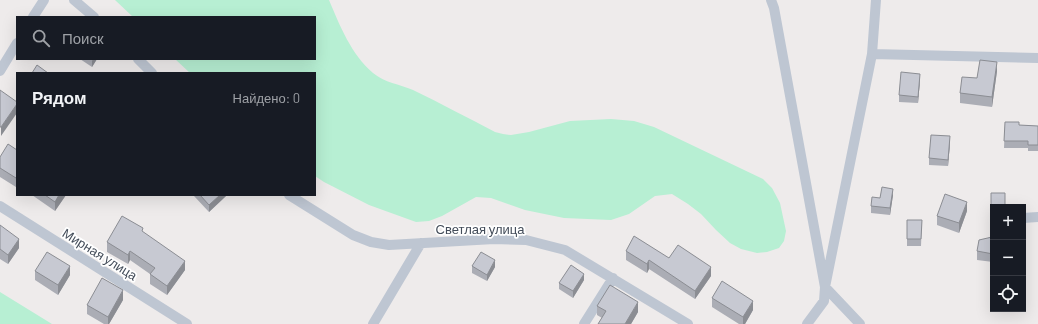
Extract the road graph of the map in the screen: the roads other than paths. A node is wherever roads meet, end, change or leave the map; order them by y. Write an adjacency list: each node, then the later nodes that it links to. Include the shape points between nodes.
1 (44, 0): 5 (street)
2 (74, 0): 6 (street)
3 (771, 0): 19 (street)
4 (876, 0): 8 (street)
5 (34, 16)
6 (93, 16)
7 (16, 45): 11 (street)
8 (872, 54): 9 (street); 19 (street)
9 (1038, 58)
10 (139, 60): 12 (street)
11 (0, 71)
12 (151, 72)
13 (291, 196): 17 (street, Светлая улица, via 353,235 371,242 389,245)
14 (0, 206): 20 (street, Мирная улица)
15 (1038, 217): 16 (street)
16 (1026, 218)
17 (421, 243): 18 (street, Светлая улица, via 526,240 565,250); 21 (street)
18 (613, 278): 22 (street); 23 (street, Светлая улица)
19 (825, 287): 24 (street, via 824,301); 25 (street)
20 (187, 324)
21 (373, 324)
22 (584, 324)
23 (688, 324)
24 (807, 324)
25 (860, 324)

